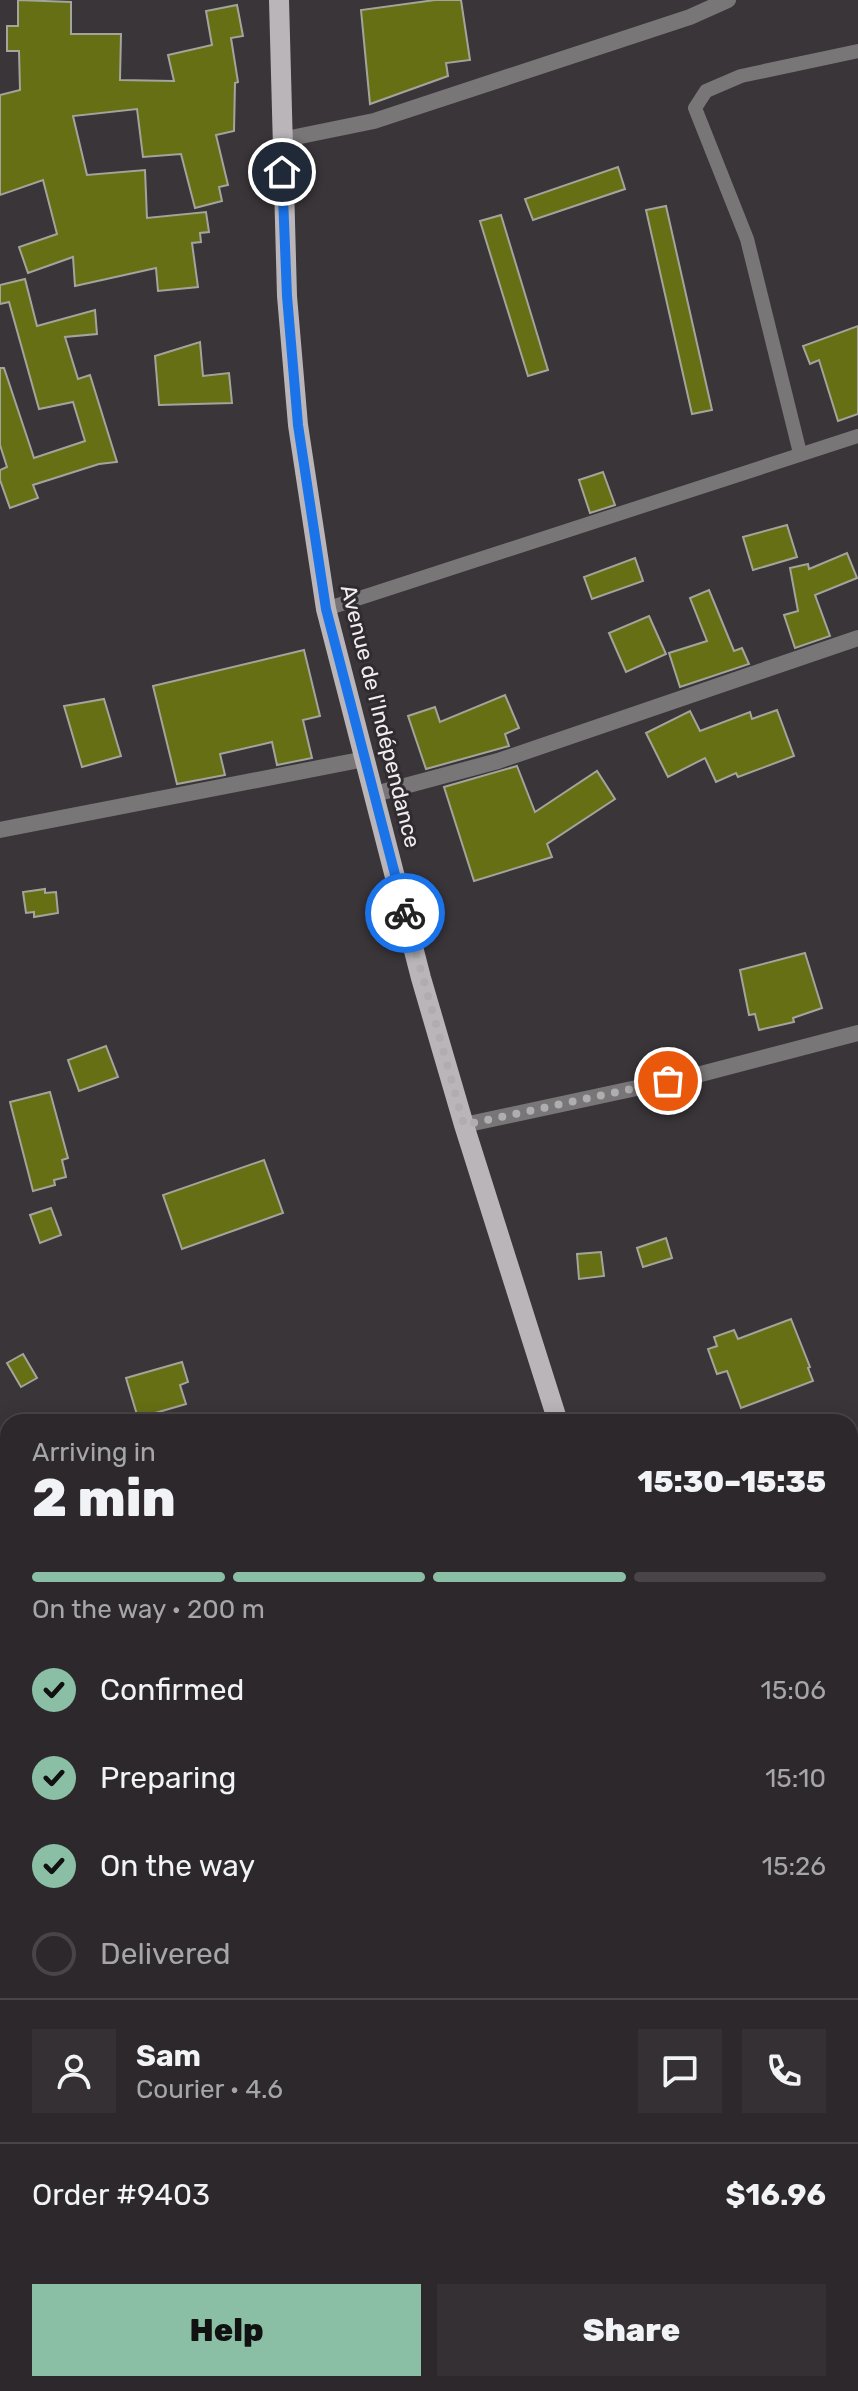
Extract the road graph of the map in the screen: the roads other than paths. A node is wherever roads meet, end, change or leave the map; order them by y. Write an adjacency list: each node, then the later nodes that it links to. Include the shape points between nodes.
1 (279, 0): 4 (main road, Avenue de l'Indépendance)
2 (728, 0): 4 (street, via 374,121)
3 (858, 51): 6 (lane, via 741,76 706,91 695,108 747,239)
4 (281, 140): 7 (main road, Avenue de l'Indépendance, via 297,410)
5 (858, 436): 6 (lane)
6 (800, 453): 7 (lane)
7 (326, 609): 9 (main road, Avenue de l'Indépendance)
8 (858, 638): 10 (street, via 498,761)
9 (365, 759): 10 (main road, Avenue de l'Indépendance); 11 (street)
10 (375, 794): 13 (main road, Avenue de l'Indépendance)
11 (0, 830)
12 (858, 1033): 13 (street, via 697,1075)
13 (464, 1125): 14 (main road, Avenue de l'Indépendance)
14 (555, 1414)

